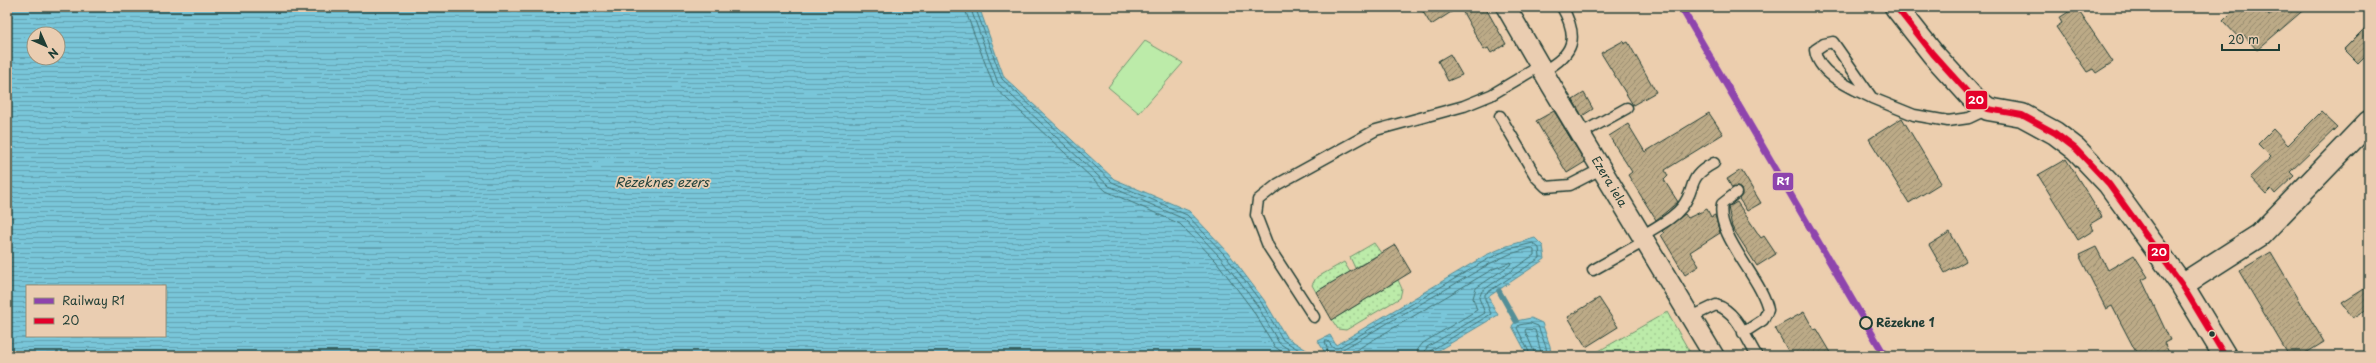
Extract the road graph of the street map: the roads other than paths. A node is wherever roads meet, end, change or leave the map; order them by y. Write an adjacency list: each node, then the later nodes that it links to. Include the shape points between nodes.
1 (1506, 7): 4 (street, Ezera iela)
2 (1562, 7): 4 (lane, via 1572,24 1573,37 1570,47 1552,66)
3 (1896, 7): 7 (street, via 1933,54 1971,96)
4 (1542, 69): 10 (street, Ezera iela); 17 (lane, via 1464,106 1376,130 1278,184 1258,200 1256,215 1268,246)
5 (1872, 98): 5 (lane, via 1833,42 1815,50 1816,60 1837,80); 7 (lane, via 1914,115 1948,121 1969,118)
6 (1627, 108): 10 (lane)
7 (1988, 109): 16 (street, via 2022,115 2076,149 2109,184)
8 (1500, 116): 12 (lane, via 1536,177 1546,188 1570,185)
9 (2369, 122): 16 (street, via 2260,235)
10 (1580, 134): 12 (street, Ezera iela)
11 (1714, 163): 14 (lane, via 1699,171 1682,207 1669,220)
12 (1601, 169): 14 (street, Ezera iela)
13 (1736, 193): 19 (lane, via 1722,204 1722,219 1768,310 1763,320)
14 (1643, 238): 15 (lane); 18 (street, Ezera iela)
15 (1593, 270)
16 (2182, 284): 22 (street)
17 (1314, 317)
18 (1691, 317): 19 (lane, via 1716,305 1725,307); 20 (street, Ezera iela)
19 (1743, 333): 21 (lane)
20 (1714, 356)
21 (1757, 356)
22 (2225, 356)

